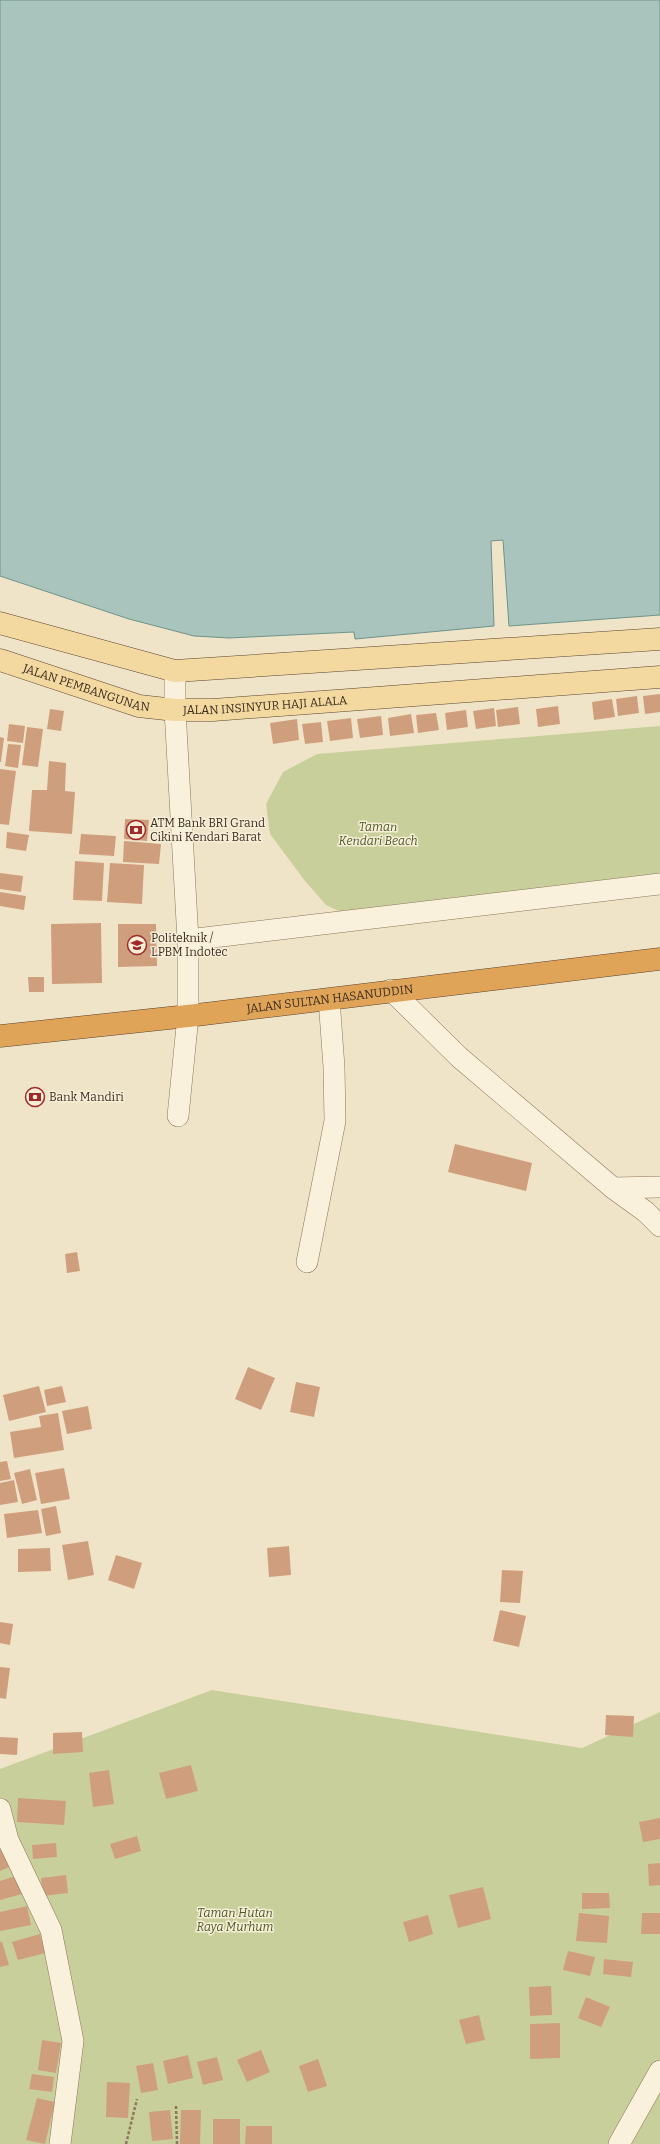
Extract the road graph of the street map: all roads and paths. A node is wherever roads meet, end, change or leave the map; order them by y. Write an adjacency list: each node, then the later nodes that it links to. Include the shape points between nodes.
1 (0, 623): 4 (main road)
2 (660, 639): 4 (main road)
3 (0, 660): 6 (main road, JALAN PEMBANGUNAN, via 139,706)
4 (176, 671): 6 (street)
5 (660, 677): 6 (main road, JALAN INSINYUR HAJI ALALA, via 212,710)
6 (175, 710): 8 (street, JALAN INSINYUR HAJI ALALA)
7 (660, 884): 8 (street)
8 (188, 940): 12 (street, JALAN INSINYUR HAJI ALALA)
9 (660, 959): 10 (highway, JALAN SULTAN HASANUDDIN)
10 (391, 990): 11 (highway, JALAN SULTAN HASANUDDIN); 16 (street, via 458,1057)
11 (329, 999): 12 (highway, JALAN SULTAN HASANUDDIN); 18 (street, via 335,1121)
12 (188, 1016): 13 (highway, JALAN SULTAN HASANUDDIN); 14 (street, JALAN INSINYUR HAJI ALALA)
13 (0, 1036)
14 (178, 1116)
15 (660, 1187): 16 (street)
16 (613, 1188): 17 (street, via 646,1212)
17 (660, 1226)
18 (307, 1262)
19 (0, 1809): 23 (street, via 8,1840 51,1930 73,2041)
20 (660, 2071): 26 (street)
21 (137, 2099): 24 (path)
22 (176, 2106): 25 (path)
23 (60, 2144)
24 (126, 2144)
25 (177, 2144)
26 (619, 2144)

